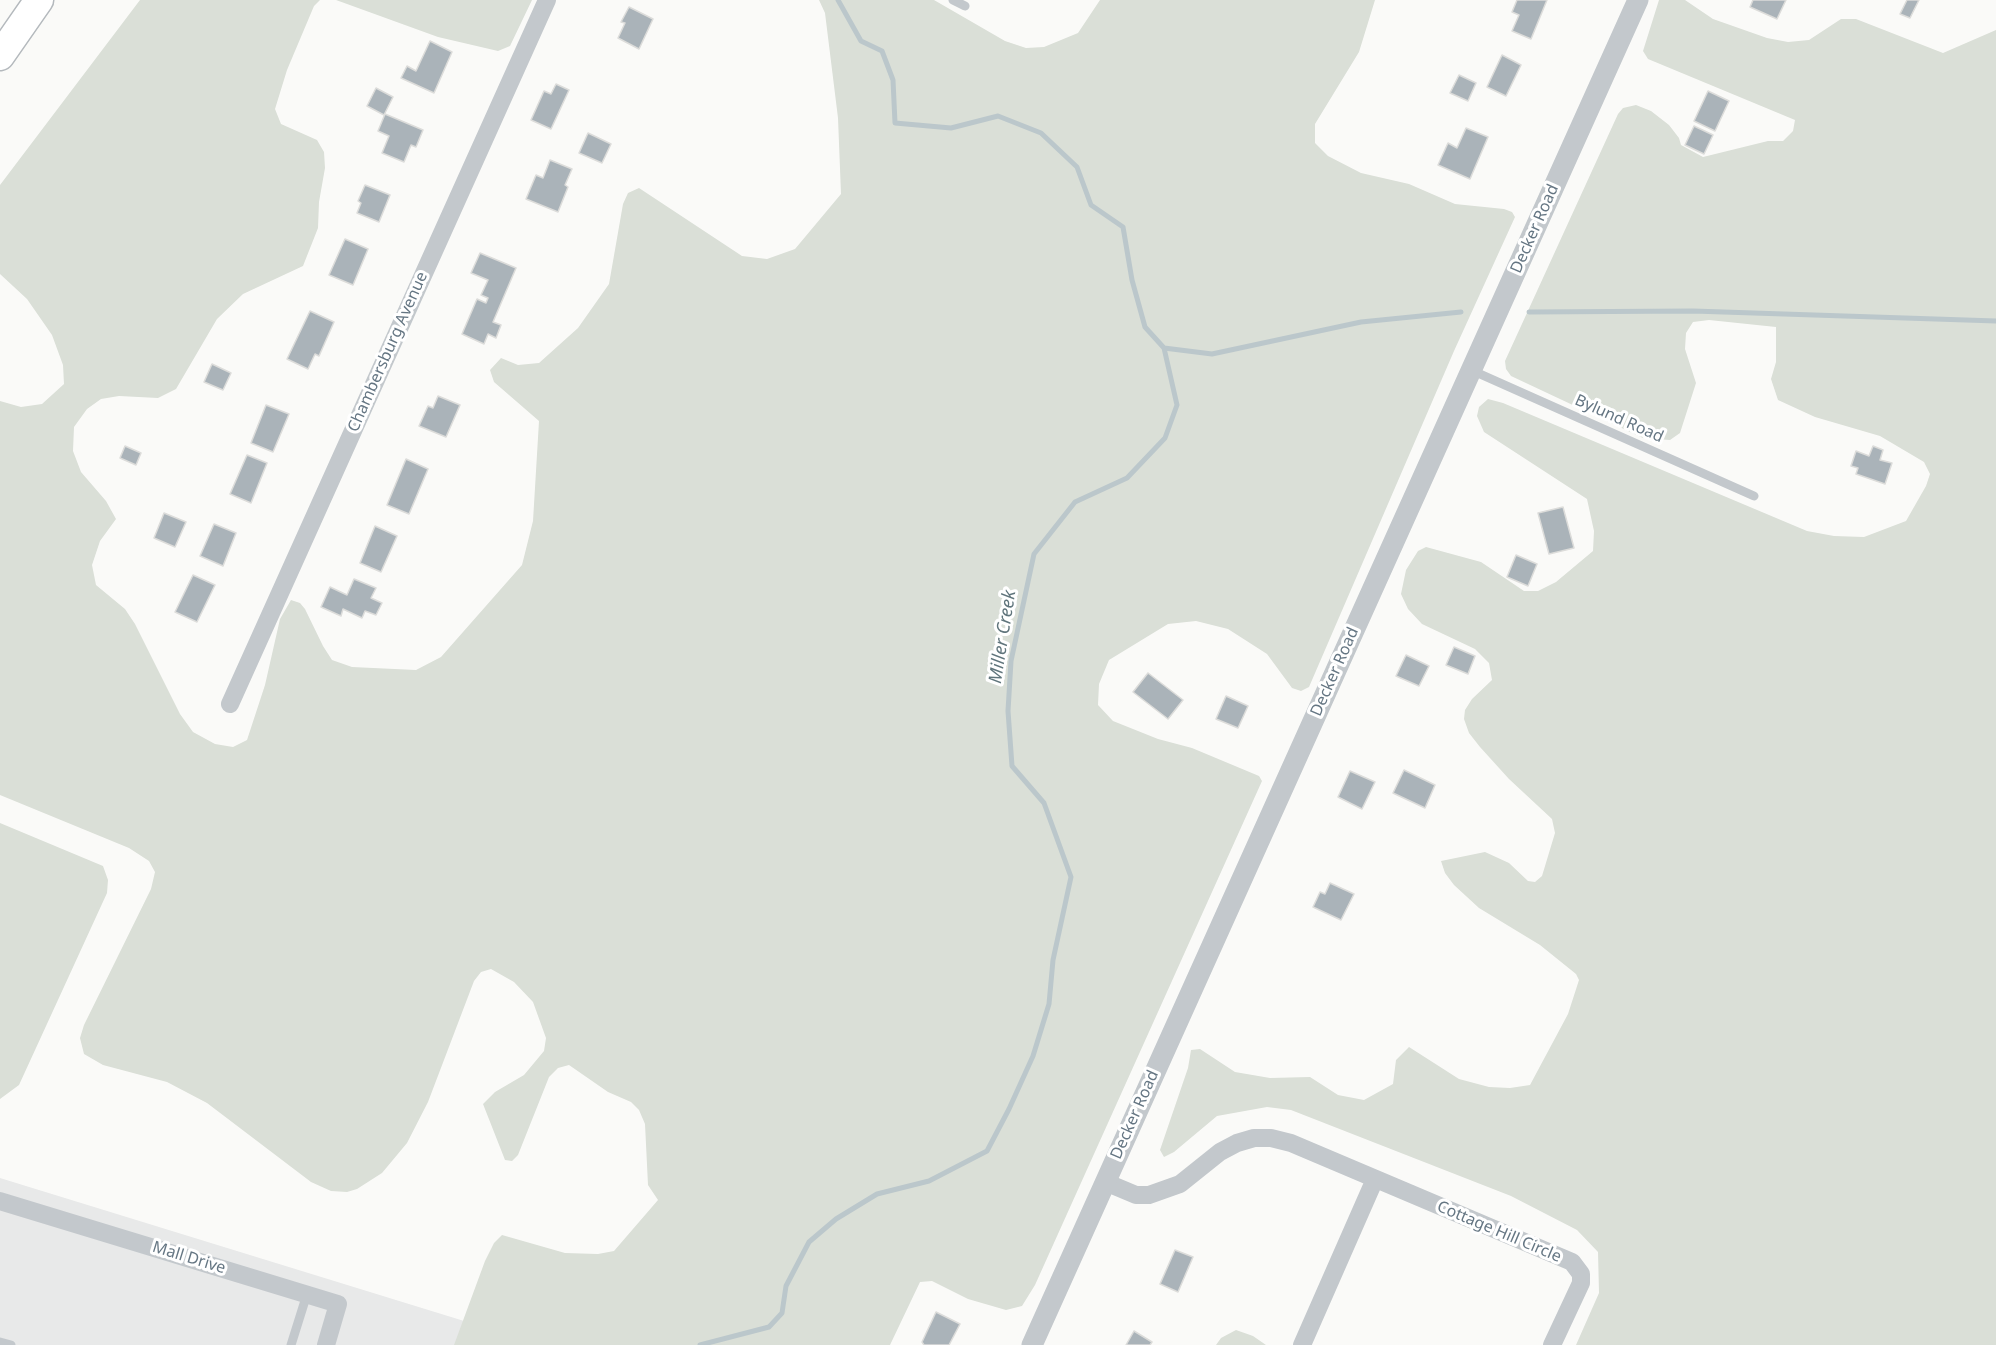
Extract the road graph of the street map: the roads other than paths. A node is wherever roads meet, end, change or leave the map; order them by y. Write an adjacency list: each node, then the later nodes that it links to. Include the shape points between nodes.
1 (39, 0): 6 (highway)
2 (547, 0): 9 (street, Chambersburg Avenue)
3 (953, 0): 5 (lane)
4 (1638, 0): 7 (street, Decker Road)
5 (965, 6)
6 (0, 56)
7 (1471, 370): 8 (lane, Bylund Road); 11 (street, Decker Road)
8 (1754, 496)
9 (230, 704)
10 (1375, 1179): 11 (street, Cottage Hill Circle, via 1291,1143 1262,1138 1237,1143 1180,1184 1149,1195 1136,1195); 17 (street); 18 (street, Cottage Hill Circle, via 1572,1262 1578,1268 1581,1283)
11 (1105, 1182): 16 (street, Decker Road)
12 (0, 1201): 13 (street, Mall Drive)
13 (307, 1294): 14 (lane); 15 (street, Mall Drive, via 338,1304)
14 (291, 1345)
15 (326, 1345)
16 (1032, 1345)
17 (1302, 1345)
18 (1552, 1345)

